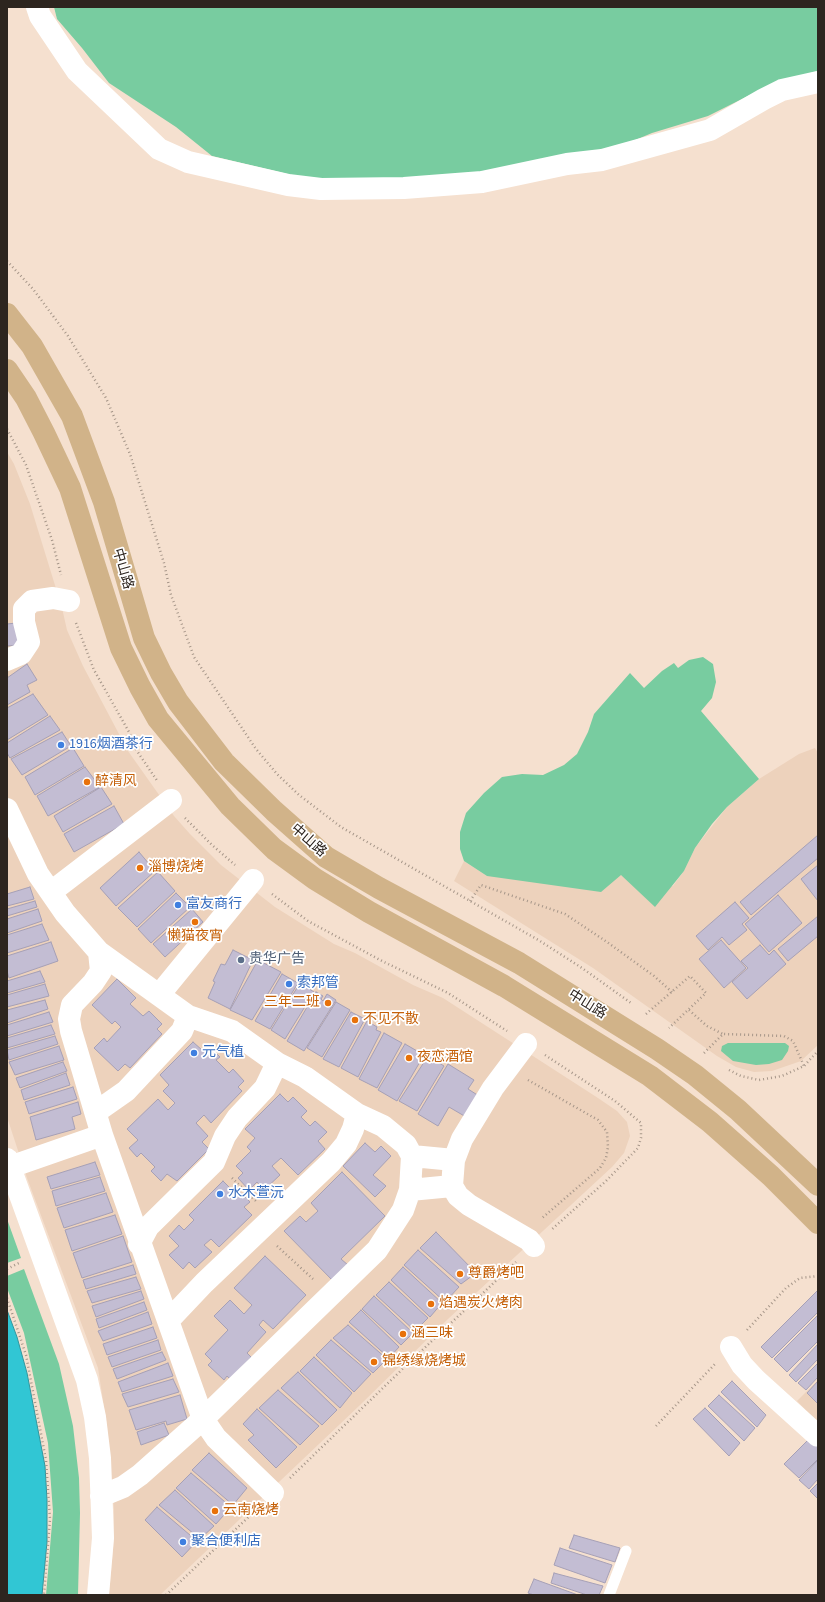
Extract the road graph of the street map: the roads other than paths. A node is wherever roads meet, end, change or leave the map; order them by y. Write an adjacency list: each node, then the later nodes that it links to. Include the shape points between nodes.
1 (37, 7): 2 (street, via 40,16 77,71 159,149 188,162 288,185 321,189 404,188 482,182 567,164 602,160 710,130 782,90)
2 (818, 82)
3 (7, 314): 22 (main road, 中山路, via 32,346 72,416 104,502 144,638 178,702 224,762 326,857 519,963 695,1075 738,1110)
4 (7, 370): 25 (main road, 中山路, via 41,426 70,488 121,648 140,687 158,719 230,806 274,849 315,879 369,912 504,986 650,1076 710,1122)
5 (69, 601): 6 (street, via 53,598 32,601 24,609 29,642 21,654)
6 (7, 660)
7 (171, 800): 10 (street)
8 (7, 809): 10 (street, via 38,874)
9 (253, 880): 12 (street)
10 (51, 892): 11 (street, via 65,913)
11 (99, 952): 12 (street); 16 (street, via 101,971 94,983 72,1005 69,1019)
12 (159, 995): 13 (street)
13 (188, 1016): 15 (street, via 232,1031); 16 (street, via 182,1031 126,1090)
14 (526, 1044): 20 (street, via 468,1127)
15 (277, 1063): 17 (street, via 305,1078); 27 (street, via 265,1088 237,1118 225,1136 214,1162 148,1227)
16 (96, 1112): 18 (street)
17 (357, 1114): 19 (street, via 383,1126 406,1145); 28 (street, via 346,1144 331,1162 204,1283)
18 (102, 1136): 21 (street); 27 (street)
19 (412, 1156): 20 (street); 24 (street)
20 (454, 1160): 23 (street)
21 (8, 1163): 33 (street, via 87,1380 100,1458)
22 (818, 1185)
23 (452, 1186): 24 (street); 26 (street, via 458,1196 469,1205)
24 (410, 1190): 30 (street, via 403,1210 377,1250)
25 (818, 1222)
26 (528, 1241)
27 (139, 1244): 28 (street)
28 (169, 1320): 30 (street)
29 (731, 1347): 31 (street, via 742,1365 756,1380)
30 (204, 1419): 32 (street, via 216,1438); 33 (street, via 123,1487)
31 (818, 1436)
32 (273, 1493)
33 (101, 1496): 35 (street, via 103,1559)
34 (626, 1551): 36 (lane)
35 (98, 1595)
36 (609, 1595)

